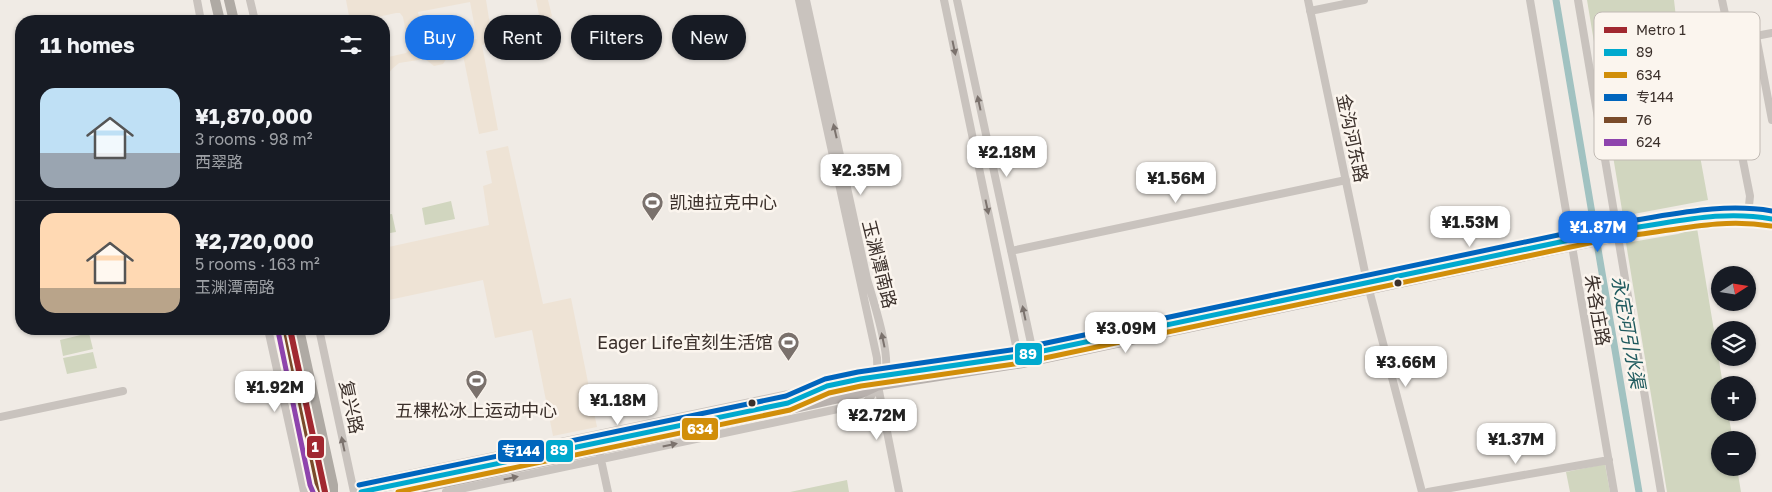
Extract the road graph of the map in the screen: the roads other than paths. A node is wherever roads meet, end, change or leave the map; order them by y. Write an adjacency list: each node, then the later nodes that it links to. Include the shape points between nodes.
1 (197, 0): 14 (street)
2 (215, 0): 15 (highway)
3 (229, 0): 16 (highway)
4 (250, 0): 17 (street)
5 (799, 0): 36 (street, 玉渊潭南路)
6 (806, 0): 36 (street, 玉渊潭南路, one-way to 6, via 887,362)
7 (944, 0): 35 (street, one-way to 35)
8 (957, 0): 28 (street, one-way to 8)
9 (1308, 0): 13 (street, 金沟河东路)
10 (1364, 0): 13 (street)
11 (1530, 0): 27 (street, 朱各庄路)
12 (1578, 0): 19 (street)
13 (1310, 11): 23 (street, 金沟河东路)
14 (200, 15)
15 (219, 15)
16 (233, 15)
17 (253, 15)
18 (1760, 57): 20 (street)
19 (1594, 104)
20 (1772, 120)
21 (1603, 160): 26 (street)
22 (1743, 160): 24 (street, via 1750,196)
23 (1346, 180): 28 (street); 29 (street, 金沟河东路)
24 (1748, 216): 25 (main road); 26 (main road, via 1717,214)
25 (1772, 219)
26 (1614, 234): 27 (main road); 54 (street)
27 (1574, 242): 29 (main road); 41 (street, 朱各庄路)
28 (1011, 251): 34 (street, one-way to 28)
29 (1368, 286): 34 (main road); 51 (street, 金沟河东路)
30 (269, 335): 42 (street)
31 (286, 335): 43 (highway)
32 (300, 335): 44 (highway, 复兴路)
33 (320, 335): 45 (street, 复兴路, one-way to 33)
34 (1034, 357): 35 (main road)
35 (1019, 360): 36 (main road)
36 (880, 380): 38 (main road, via 860,379); 40 (main road, one-way to 36, via 863,393); 50 (street, 玉渊潭南路)
37 (123, 391): 39 (street)
38 (806, 395): 40 (main road, via 788,403); 46 (street, via 798,392 366,483)
39 (0, 417)
40 (599, 451): 46 (main road); 47 (main road); 48 (street, one-way to 40); 49 (street)
41 (1608, 460): 52 (street); 53 (street, 朱各庄路)
42 (304, 492)
43 (321, 492)
44 (333, 492)
45 (354, 492)
46 (360, 492)
47 (405, 492)
48 (446, 492)
49 (608, 492)
50 (899, 492)
51 (1422, 492)
52 (1428, 492)
53 (1614, 492)
54 (1661, 492)

